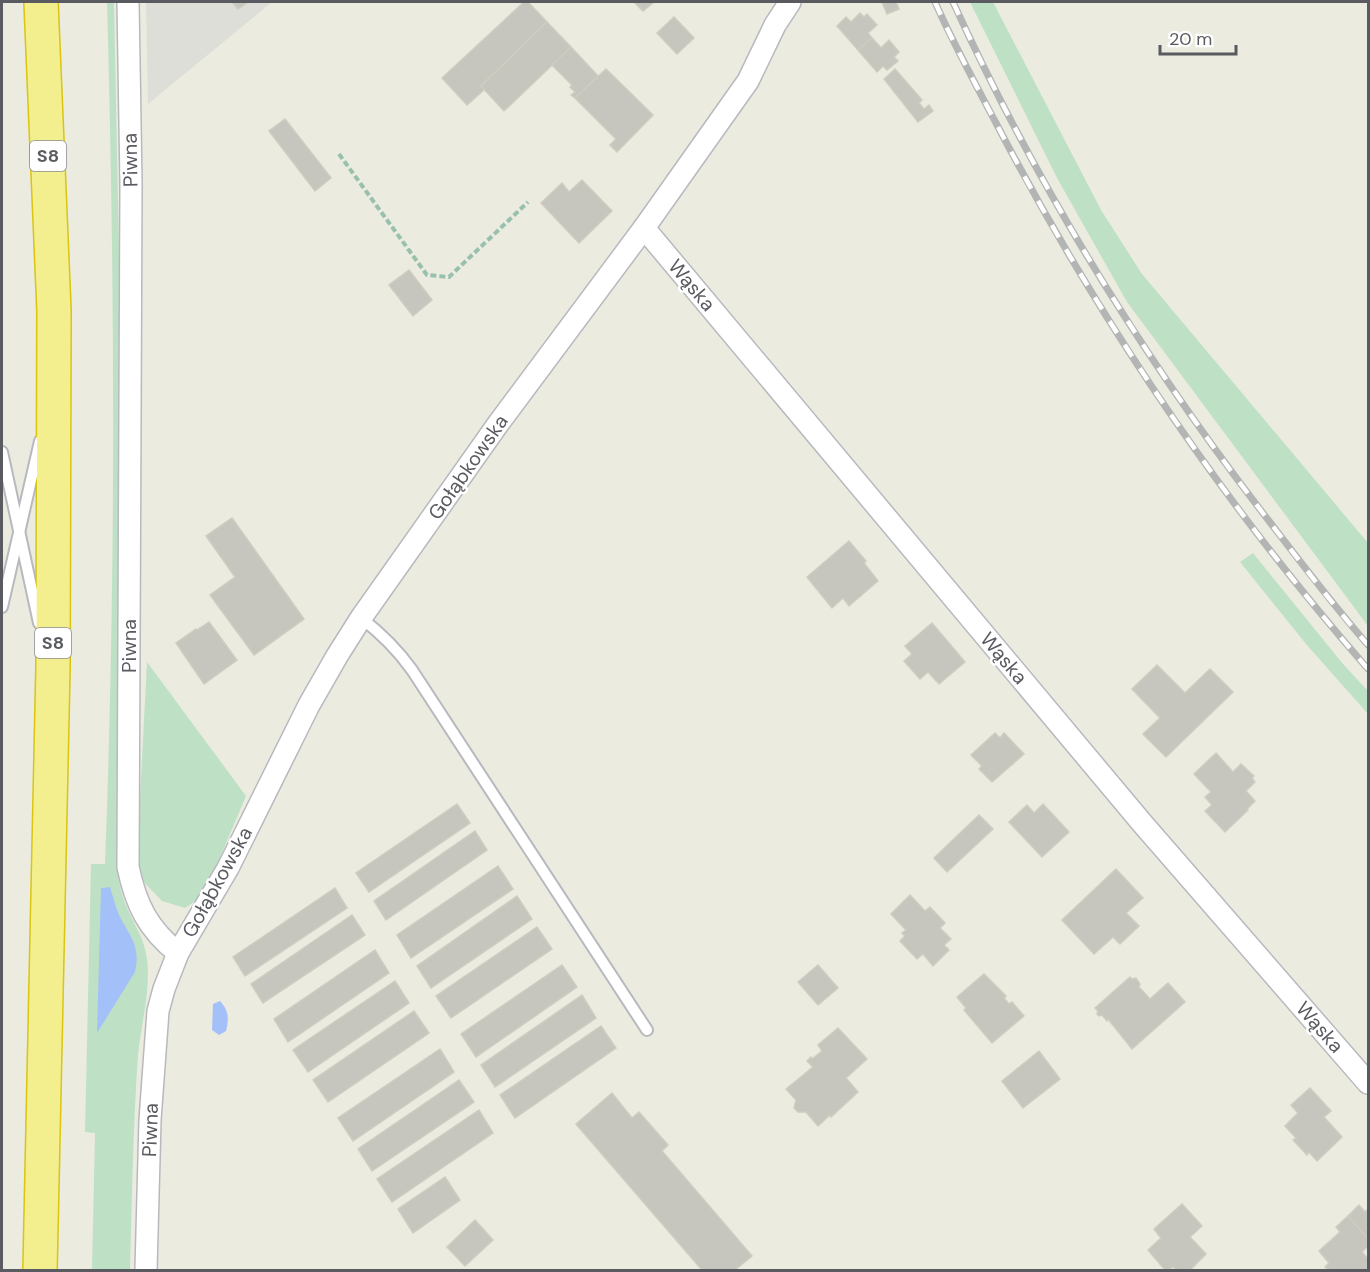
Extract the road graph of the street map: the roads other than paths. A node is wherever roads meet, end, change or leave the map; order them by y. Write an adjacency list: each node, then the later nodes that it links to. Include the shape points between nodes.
1 (41, 2): 5 (highway, S8)
2 (128, 2): 11 (street, Piwna, via 128,867 133,892 147,922)
3 (790, 2): 4 (street, Gołąbkowska, via 748,81)
4 (644, 228): 9 (street, Gołąbkowska, via 498,424); 13 (street, Wąska, via 1142,823)
5 (54, 382): 7 (lane); 10 (highway, S8)
6 (2, 452): 7 (lane)
7 (19, 532): 8 (lane); 10 (lane)
8 (2, 607)
9 (361, 618): 11 (street, Gołąbkowska, via 309,705 228,868); 12 (lane, via 382,633 412,670)
10 (52, 682): 14 (highway, S8)
11 (178, 953): 15 (street, Piwna, via 158,1011)
12 (647, 1030)
13 (1368, 1083)
14 (40, 1270)
15 (146, 1270)

